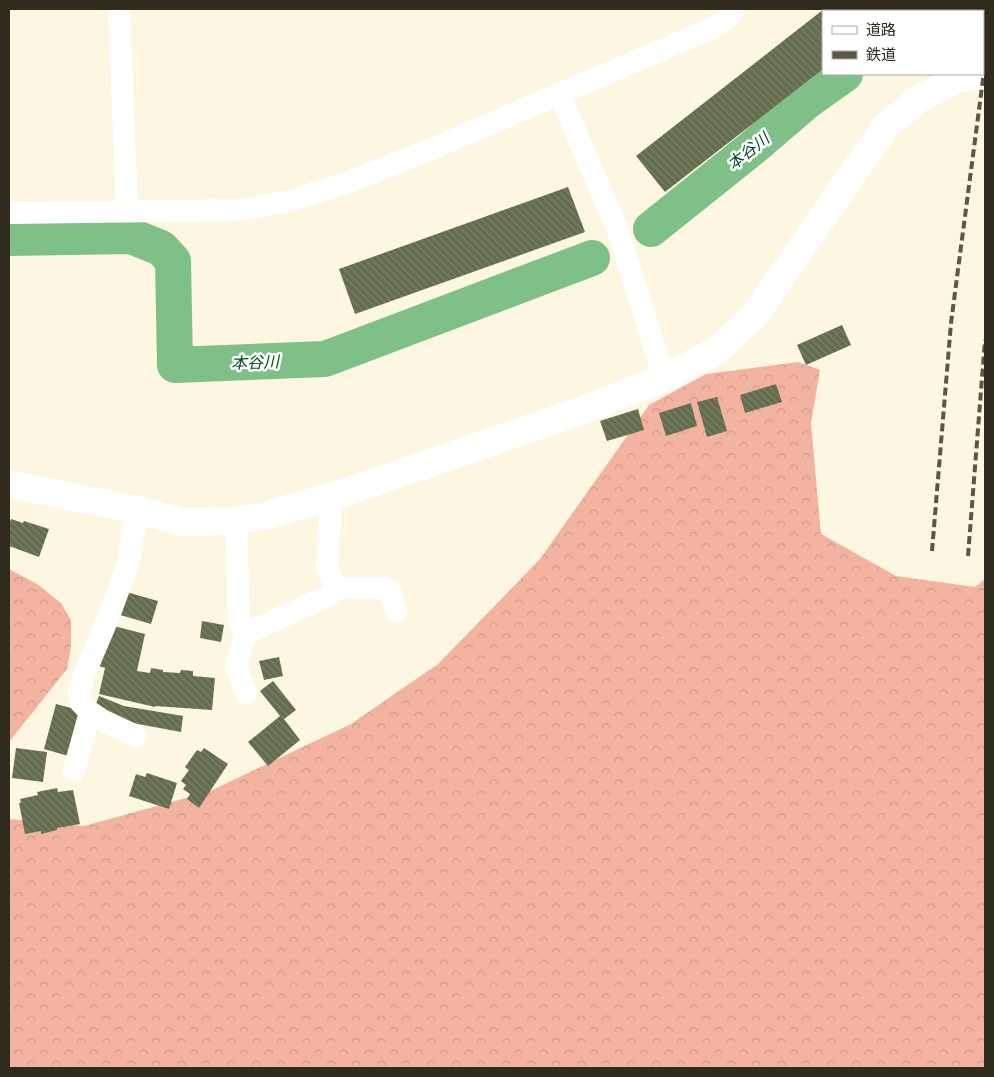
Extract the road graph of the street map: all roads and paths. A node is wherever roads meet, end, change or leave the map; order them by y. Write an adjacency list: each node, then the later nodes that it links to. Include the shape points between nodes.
1 (119, 9): 6 (street)
2 (734, 9): 5 (street, via 725,22 713,28)
3 (985, 75): 4 (street)
4 (957, 76): 8 (street, via 917,100 886,126 754,316 715,352)
5 (559, 93): 6 (street, via 358,178 292,200 241,210); 8 (street, via 618,231)
6 (127, 212): 7 (street)
7 (9, 213)
8 (664, 378): 10 (street, via 589,408)
9 (9, 484): 11 (street)
10 (331, 497): 12 (street); 13 (street, via 327,567)
11 (137, 510): 12 (street, via 182,522); 17 (street, via 128,564 80,688 82,704)
12 (236, 521): 15 (street, via 239,623)
13 (338, 586): 14 (street, via 385,588 390,591); 15 (street, via 330,595)
14 (396, 611)
15 (245, 634): 16 (street, via 236,667)
16 (246, 693)
17 (90, 712): 18 (street); 19 (street)
18 (136, 736)
19 (74, 770)

